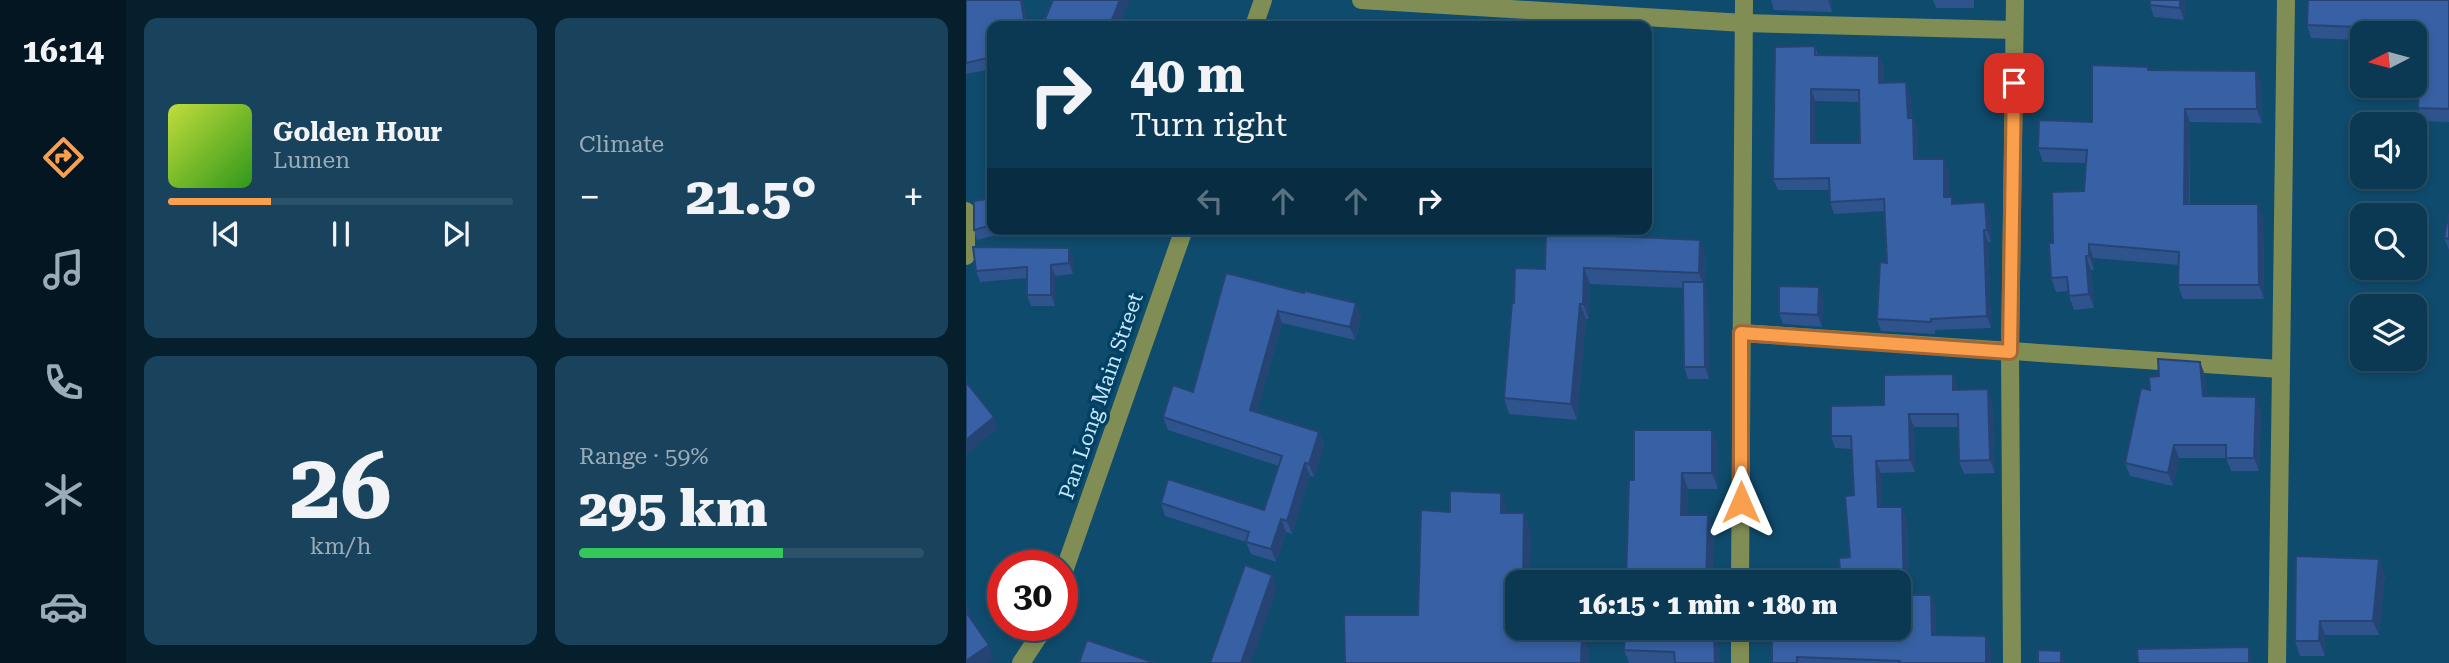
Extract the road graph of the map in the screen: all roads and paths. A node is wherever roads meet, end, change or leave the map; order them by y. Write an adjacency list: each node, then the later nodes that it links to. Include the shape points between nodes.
1 (1263, 0): 6 (street)
2 (1360, 0): 7 (street)
3 (1744, 0): 7 (street)
4 (2015, 0): 8 (street)
5 (2286, 0): 14 (street)
6 (1256, 21)
7 (1744, 23): 8 (street); 12 (street)
8 (2014, 30): 13 (street)
9 (966, 211): 11 (street)
10 (1182, 235): 15 (street, Pan Long Main Street)
11 (966, 256)
12 (1741, 333): 13 (street); 16 (street)
13 (2010, 352): 14 (street); 21 (street)
14 (2280, 369): 22 (street)
15 (1071, 550)
16 (1740, 570)
17 (1740, 640): 20 (street)
18 (1035, 641): 19 (street)
19 (1021, 663)
20 (1740, 663)
21 (2012, 663)
22 (2277, 663)

